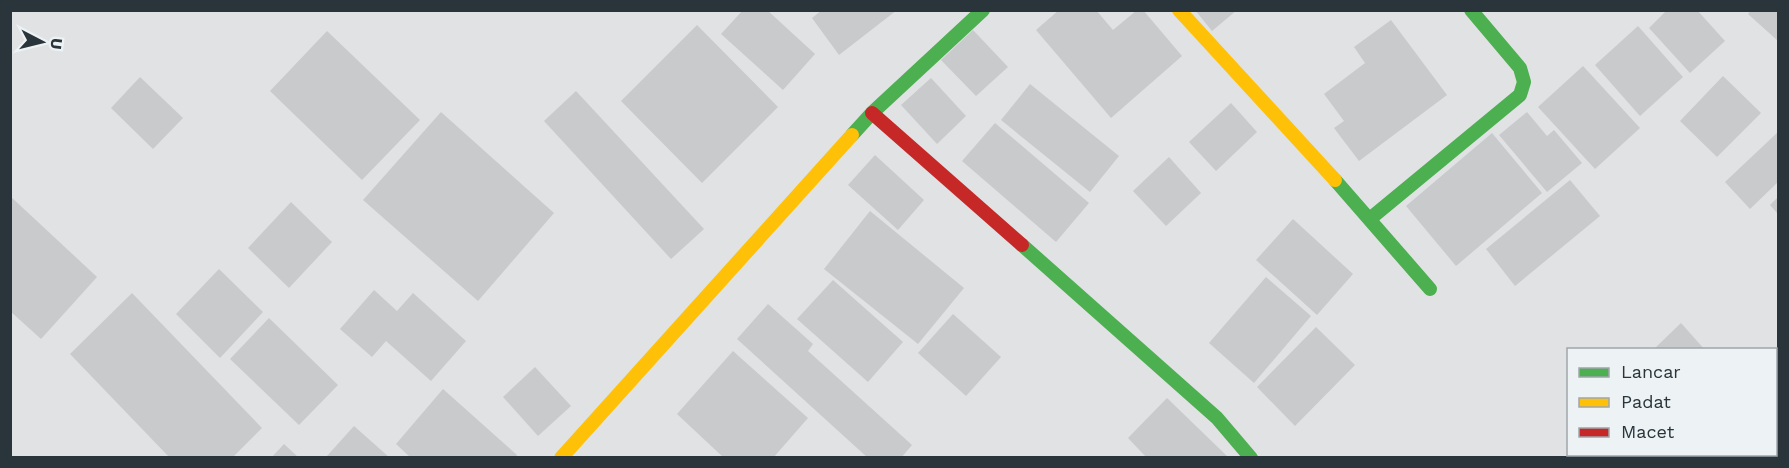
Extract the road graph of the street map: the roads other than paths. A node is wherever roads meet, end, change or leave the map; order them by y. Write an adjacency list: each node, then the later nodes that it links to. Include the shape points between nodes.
1 (983, 10): 4 (street)
2 (1179, 10): 5 (street, via 1241,82)
3 (1471, 10): 5 (street, via 1520,68 1524,82 1521,95)
4 (872, 113): 7 (street); 8 (street, via 1217,418)
5 (1371, 218): 6 (street)
6 (1430, 289)
7 (561, 458)
8 (1251, 458)

